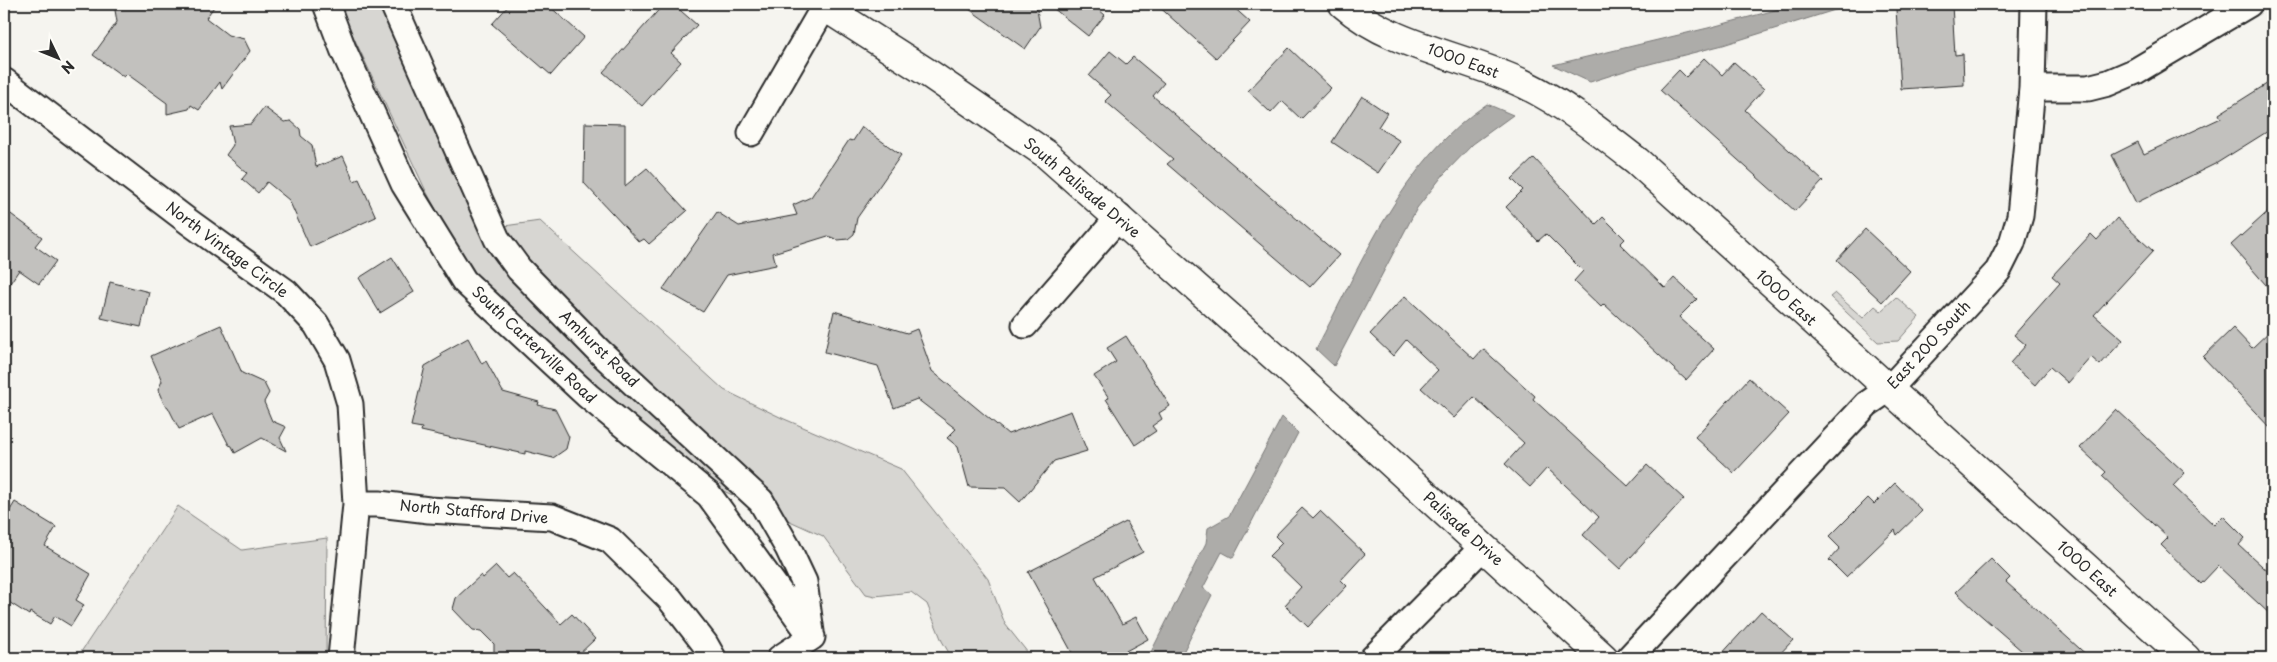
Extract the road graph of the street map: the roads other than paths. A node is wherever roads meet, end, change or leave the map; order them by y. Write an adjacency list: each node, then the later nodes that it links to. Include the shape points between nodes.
1 (326, 4): 16 (street, South Carterville Road, via 404,184 464,281 588,396 708,495)
2 (393, 4): 16 (street, Amhurst Road, via 497,239 519,269 599,351 761,501 804,582)
3 (1343, 4): 12 (street, 1000 East, via 1364,20 1523,84 1570,110 1637,161)
4 (2034, 4): 8 (street, East 200 South)
5 (2249, 4): 8 (street, via 2136,72 2108,83 2088,88)
6 (822, 5): 9 (street); 10 (street, South Palisade Drive, via 1046,154)
7 (4, 81): 14 (street, North Vintage Circle, via 286,292 316,324 337,360 350,404)
8 (2032, 88): 12 (street, East 200 South, via 2020,216 2012,244 1998,271)
9 (751, 132)
10 (1119, 217): 11 (street); 13 (street, South Palisade Drive)
11 (1025, 325)
12 (1889, 390): 22 (street, East 200 South, via 1867,404); 23 (street, 1000 East)
13 (1322, 400): 15 (street, Palisade Drive)
14 (356, 504): 17 (street, North Vintage Circle); 18 (street, North Stafford Drive, via 552,516 610,540 670,599)
15 (1483, 547): 20 (street); 21 (street, Palisade Drive)
16 (812, 637): 19 (street)
17 (342, 658)
18 (713, 658)
19 (780, 658)
20 (1373, 658)
21 (1604, 658)
22 (1629, 658)
23 (2186, 658)

